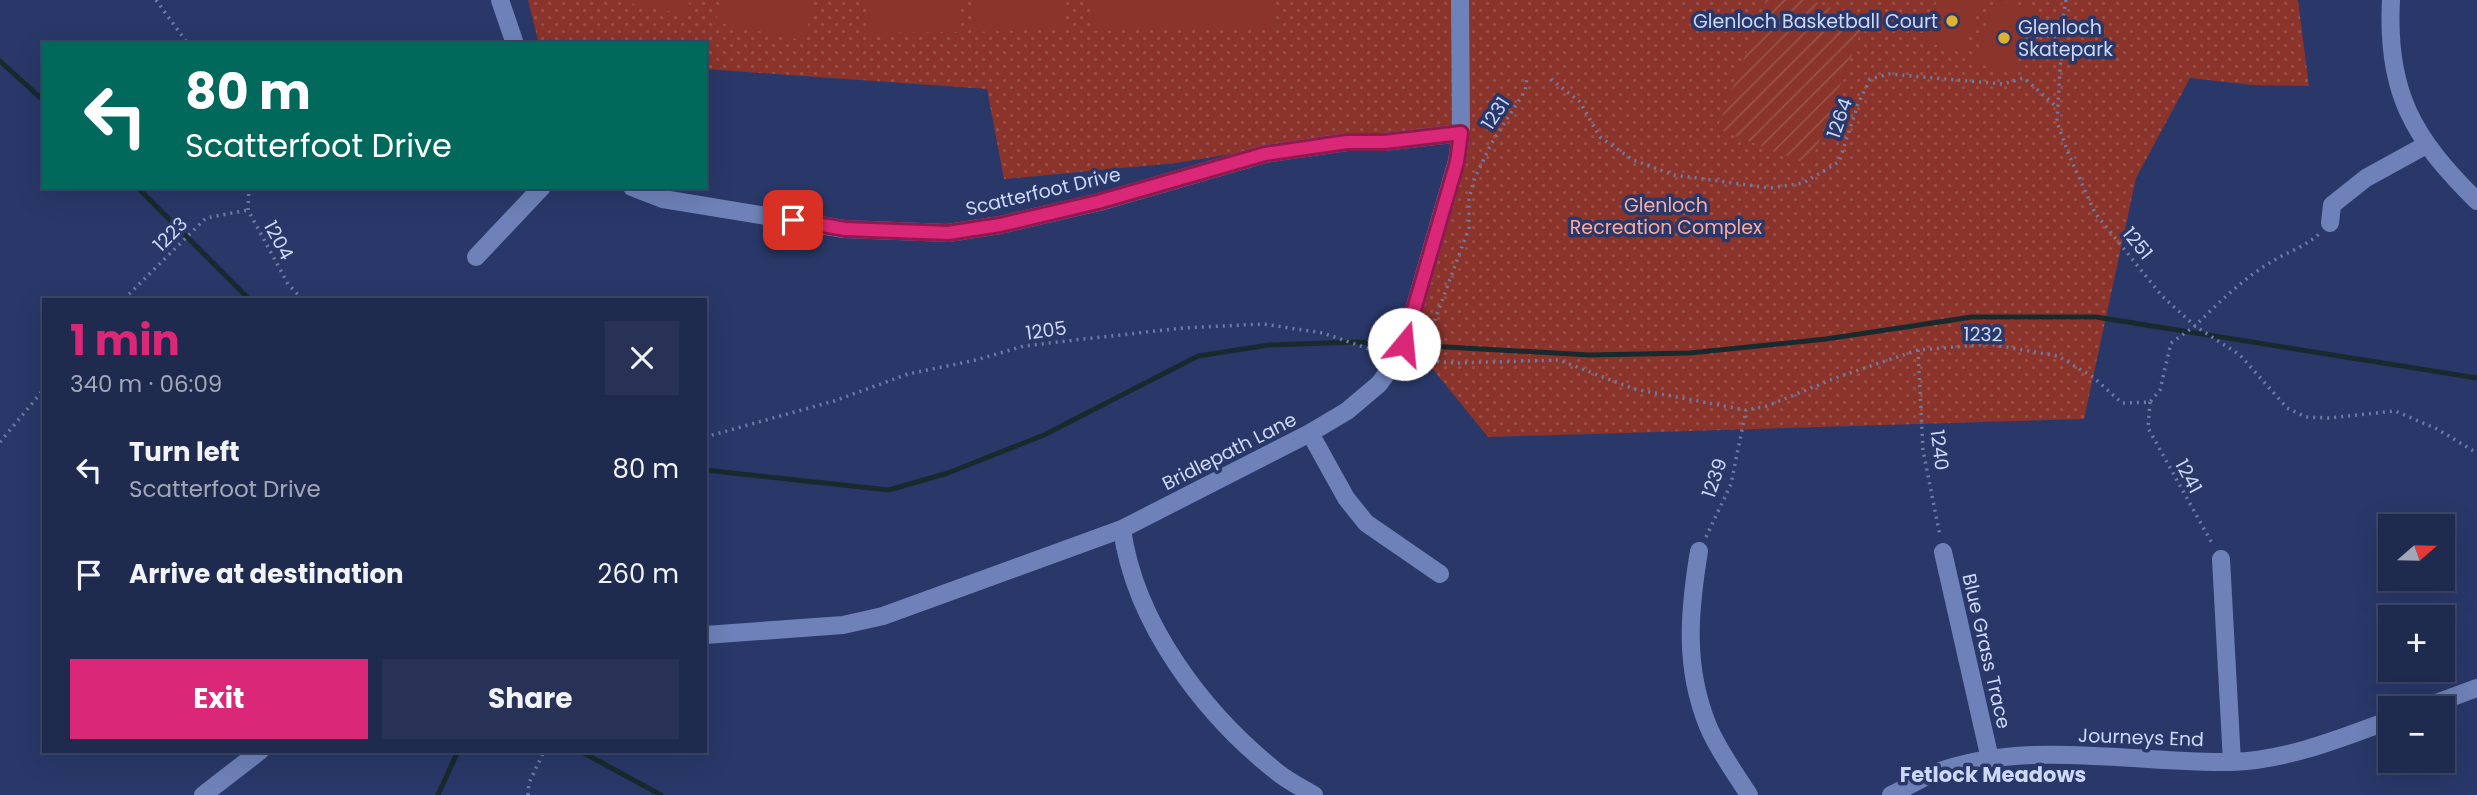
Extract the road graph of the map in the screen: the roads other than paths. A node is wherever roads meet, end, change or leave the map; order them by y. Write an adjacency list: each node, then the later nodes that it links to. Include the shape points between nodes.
1 (500, 0): 4 (street)
2 (1460, 0): 5 (street, Bridlepath Lane)
3 (2391, 0): 6 (street, via 2399,95)
4 (510, 42)
5 (1461, 133): 8 (street, Scatterfoot Drive, via 1265,154 1098,202 948,233 845,229 663,199); 12 (street, Bridlepath Lane, via 1457,162 1403,345 1379,384)
6 (2426, 145): 9 (street); 10 (street, via 2340,198 2332,205)
7 (540, 189): 11 (street)
8 (637, 189)
9 (2477, 201)
10 (2330, 223)
11 (476, 257)
12 (1310, 433): 13 (street, Bridlepath Lane); 17 (street, via 1346,498 1366,523)
13 (1122, 529): 18 (street, Bridlepath Lane, via 883,616 843,625); 26 (street, via 1141,595 1186,676 1247,746 1279,774)
14 (1699, 551): 27 (street, via 1691,593 1693,675 1708,727)
15 (1943, 552): 23 (street, Blue Grass Trace)
16 (2221, 559): 24 (street)
17 (1440, 574)
18 (707, 635)
19 (2477, 688): 20 (street)
20 (2455, 696)
21 (2378, 724): 24 (street, Journeys End, via 2315,748)
22 (257, 753): 25 (street)
23 (1990, 759): 24 (street, Journeys End, via 2054,754); 28 (street, Journeys End, via 1930,775)
24 (2232, 762)
25 (203, 795)
26 (1314, 795)
27 (1749, 795)
28 (1891, 795)

